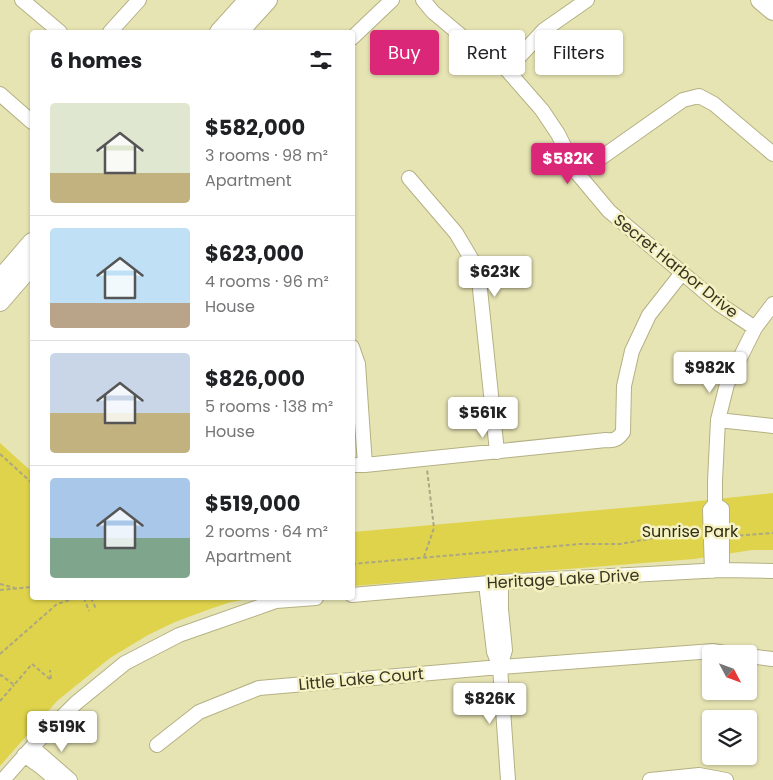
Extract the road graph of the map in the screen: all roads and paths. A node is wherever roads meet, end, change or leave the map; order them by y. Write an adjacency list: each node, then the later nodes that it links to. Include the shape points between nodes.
1 (22, 0): 10 (street)
2 (139, 0): 11 (street)
3 (248, 0): 12 (main road)
4 (268, 0): 13 (main road)
5 (392, 0): 15 (street)
6 (423, 0): 14 (street, Secret Harbor Drive)
7 (587, 0): 16 (street, via 544,30)
8 (760, 0): 9 (main road)
9 (773, 11)
10 (58, 30)
11 (112, 30)
12 (221, 30)
13 (241, 30)
14 (455, 30)
15 (355, 35)
16 (525, 50)
17 (510, 75): 21 (street, Secret Harbor Drive, via 542,110)
18 (0, 94): 19 (street)
19 (30, 120)
20 (773, 154): 21 (street, via 714,104 699,96 683,100)
21 (578, 174): 25 (street, Secret Harbor Drive, via 609,211)
22 (409, 178): 33 (street, via 456,232 478,270)
23 (30, 244): 26 (main road)
24 (30, 267): 27 (main road)
25 (682, 273): 29 (street, Secret Harbor Drive); 33 (street, via 649,315 632,351 624,386 624,432 620,437)
26 (0, 279)
27 (0, 302)
28 (773, 304): 29 (street)
29 (755, 328): 31 (street, via 728,384)
30 (355, 356): 36 (street, via 358,364)
31 (718, 420): 32 (street); 39 (street, via 716,504 722,509)
32 (773, 426)
33 (496, 452): 35 (street)
34 (0, 454): 37 (path)
35 (426, 459): 36 (street); 40 (path, via 434,528)
36 (359, 465)
37 (30, 481)
38 (773, 533): 39 (path)
39 (717, 536): 40 (path, via 684,535 620,544 580,544); 42 (street)
40 (424, 558): 41 (path)
41 (355, 564)
42 (717, 571): 43 (street, Heritage Lake Drive); 44 (street, Heritage Lake Drive)
43 (773, 572)
44 (501, 582): 46 (street, Heritage Lake Drive); 61 (street, via 505,650)
45 (0, 584): 48 (path)
46 (486, 584): 50 (street, Heritage Lake Drive); 61 (street, via 494,652)
47 (30, 587): 48 (path)
48 (17, 588): 49 (path)
49 (0, 590)
50 (355, 594)
51 (70, 600): 58 (path, via 57,604)
52 (85, 600): 56 (path)
53 (92, 600): 55 (path)
54 (289, 600): 67 (street, via 276,601 179,635 125,663 76,703)
55 (96, 609)
56 (89, 611)
57 (702, 653): 61 (street, Little Lake Court)
58 (0, 654)
59 (758, 657): 60 (street)
60 (772, 659)
61 (500, 667): 66 (street, Little Lake Court, via 259,688 200,712); 71 (street)
62 (50, 670): 64 (path, via 50,680 32,664)
63 (0, 676): 64 (path)
64 (14, 685): 65 (path)
65 (0, 701)
66 (157, 745)
67 (28, 751): 68 (street); 69 (street); 70 (street)
68 (3, 780)
69 (56, 780)
70 (70, 780)
71 (508, 780)
72 (650, 780): 73 (street, via 699,775)
73 (726, 780)

